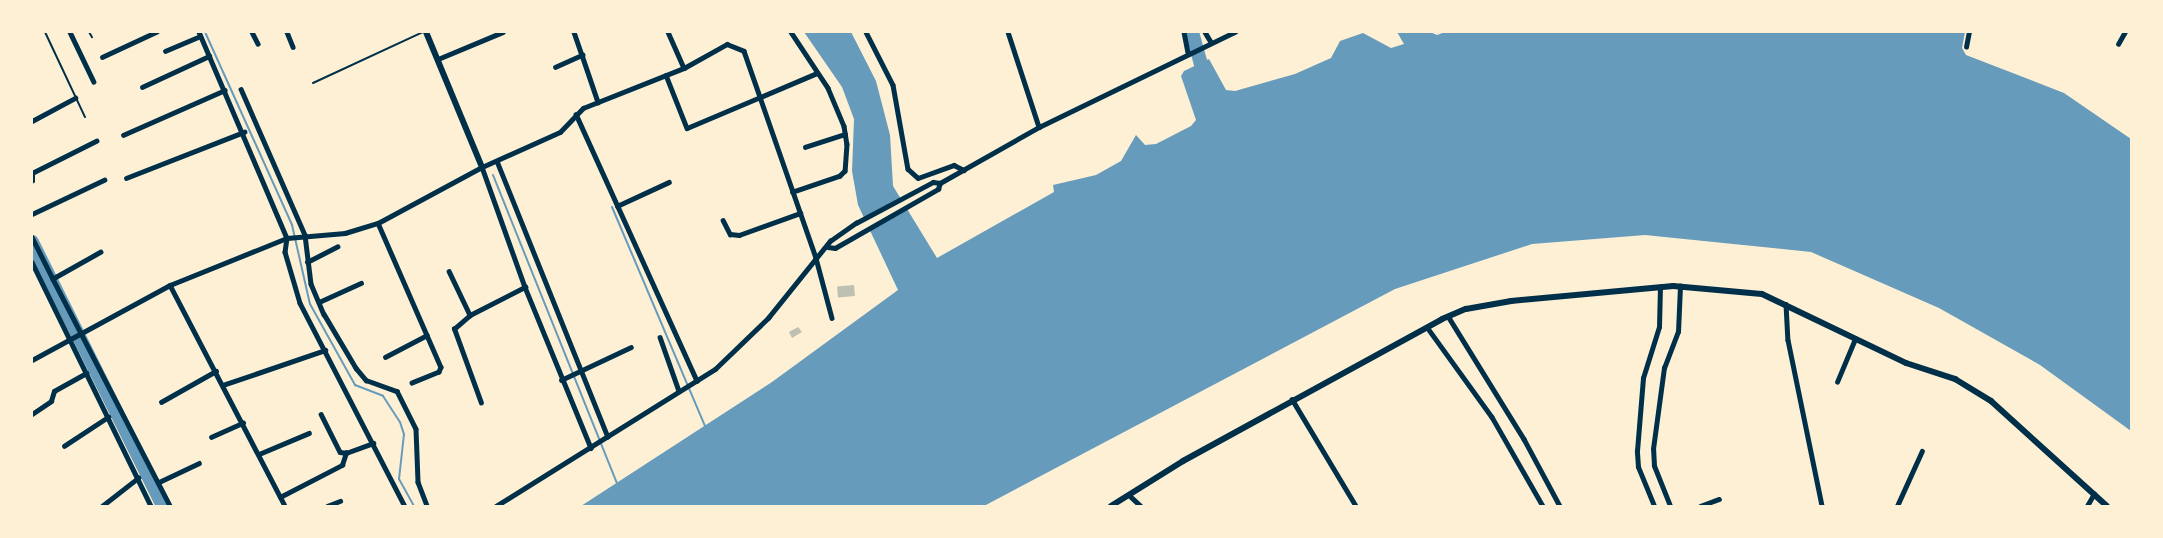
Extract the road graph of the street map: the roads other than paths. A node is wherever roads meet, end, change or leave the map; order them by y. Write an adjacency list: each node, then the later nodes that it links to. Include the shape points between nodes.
1 (45, 32): 41 (lane)
2 (70, 32): 36 (street)
3 (89, 32): 20 (lane)
4 (156, 32): 30 (street)
5 (252, 32): 22 (street)
6 (287, 32): 24 (street)
7 (425, 32): 31 (street); 37 (lane)
8 (502, 32): 31 (street)
9 (574, 32): 28 (street)
10 (668, 32): 33 (street)
11 (791, 32): 34 (street)
12 (866, 32): 55 (street, via 893,85 908,169 918,178 954,165)
13 (1008, 32): 47 (street)
14 (1184, 32): 27 (street)
15 (1205, 32): 21 (street)
16 (1235, 32): 21 (street)
17 (1969, 32): 25 (street)
18 (2125, 32): 23 (street)
19 (200, 34): 26 (street); 29 (street)
20 (92, 37)
21 (1208, 43): 27 (street)
22 (258, 44)
23 (2118, 44)
24 (293, 46)
25 (1966, 47)
26 (165, 51)
27 (1188, 52): 47 (street)
28 (582, 55): 32 (street); 43 (street)
29 (209, 56): 38 (street); 40 (street)
30 (102, 57)
31 (438, 59): 54 (street)
32 (555, 67)
33 (684, 68): 35 (street); 42 (street, via 728,44 736,45 744,51)
34 (817, 73): 42 (street); 49 (street, via 828,88)
35 (666, 75): 42 (street, via 687,128); 43 (street)
36 (94, 82)
37 (313, 83)
38 (142, 87)
39 (241, 88): 67 (street)
40 (225, 90): 48 (street); 50 (street)
41 (75, 98): 45 (lane); 46 (street)
42 (758, 98): 61 (street)
43 (598, 102): 44 (street)
44 (576, 114): 53 (street, via 560,132); 62 (street)
45 (85, 117)
46 (32, 120)
47 (1039, 127): 55 (street)
48 (244, 132): 56 (street); 69 (street)
49 (845, 134): 52 (street); 61 (street, via 845,171)
50 (123, 135)
51 (96, 141): 58 (street, via 32,173)
52 (805, 147)
53 (497, 161): 54 (street); 99 (street)
54 (482, 167): 66 (street); 81 (street)
55 (964, 170): 60 (street)
56 (126, 178)
57 (104, 180): 64 (street)
58 (32, 181)
59 (669, 182): 62 (street)
60 (940, 183): 71 (street, via 906,196 856,224 830,241); 71 (street, via 938,189 835,248)
61 (793, 192): 63 (street)
62 (617, 206): 104 (street)
63 (800, 213): 65 (street, via 739,235 730,234); 73 (street)
64 (32, 214)
65 (723, 220)
66 (378, 223): 67 (street, via 345,233); 90 (street)
67 (303, 235): 69 (street); 75 (street)
68 (32, 237): 77 (street)
69 (289, 238): 79 (street); 95 (street, via 285,252 300,303)
70 (337, 247): 75 (street)
71 (828, 247): 73 (street)
72 (101, 252): 77 (street)
73 (816, 258): 87 (street); 104 (street, via 740,349)
74 (32, 262): 92 (street)
75 (308, 262): 83 (street)
76 (449, 271): 85 (street)
77 (52, 279): 89 (street)
78 (361, 283): 83 (street)
79 (170, 285): 89 (street); 98 (street)
80 (1680, 286): 82 (street); 84 (street, via 1742,290); 145 (street, via 1678,332 1664,368 1653,449 1654,466)
81 (525, 287): 85 (street); 101 (street)
82 (1660, 287): 86 (street, via 1511,301); 144 (street, via 1659,327 1643,378 1637,451 1638,467)
83 (319, 302): 137 (street, via 340,343 366,380 399,395 416,429 418,482)
84 (1786, 304): 93 (street); 147 (street, via 1792,363)
85 (470, 315): 109 (street, via 454,329)
86 (1448, 316): 88 (street); 143 (street, via 1524,439)
87 (832, 318)
88 (1427, 327): 107 (street); 142 (street, via 1492,417)
89 (81, 334): 92 (street); 125 (street)
90 (427, 335): 96 (street); 103 (street, via 441,367 439,372)
91 (660, 337): 106 (street)
92 (70, 339): 97 (street); 100 (street)
93 (1855, 339): 102 (street); 126 (street, via 1977,390)
94 (632, 347): 99 (street)
95 (325, 350): 105 (street); 117 (street)
96 (385, 357)
97 (32, 360)
98 (216, 371): 105 (street); 108 (street)
99 (579, 371): 101 (street); 116 (street)
100 (86, 373): 110 (street, via 54,391 51,401); 112 (street)
101 (561, 380): 119 (street)
102 (1838, 382)
103 (412, 383)
104 (695, 383): 106 (street)
105 (223, 385): 113 (street)
106 (681, 390): 116 (street)
107 (1292, 399): 127 (street); 141 (street)
108 (161, 402)
109 (481, 403)
110 (32, 414)
111 (321, 414): 121 (street, via 340,452)
112 (108, 417): 118 (street); 124 (street)
113 (243, 423): 115 (street); 122 (street)
114 (309, 433): 122 (street)
115 (211, 437)
116 (606, 438): 119 (street)
117 (373, 443): 121 (street); 136 (street)
118 (64, 446)
119 (593, 446): 138 (street)
120 (1922, 451): 148 (street)
121 (346, 453): 128 (street, via 342,465)
122 (259, 454): 128 (street)
123 (199, 463): 125 (street)
124 (138, 478): 131 (street); 132 (street)
125 (159, 482): 133 (street)
126 (2094, 494): 149 (street); 150 (street)
127 (1129, 495): 139 (street); 140 (street)
128 (280, 497): 134 (street)
129 (1719, 499): 146 (street)
130 (340, 501): 135 (street)
131 (102, 507)
132 (152, 507)
133 (170, 507)
134 (285, 507)
135 (327, 507)
136 (405, 507)
137 (427, 507)
138 (496, 507)
139 (1111, 507)
140 (1141, 507)
141 (1356, 507)
142 (1543, 507)
143 (1560, 507)
144 (1654, 507)
145 (1670, 507)
146 (1700, 507)
147 (1822, 507)
148 (1897, 507)
149 (2087, 507)
150 (2108, 507)

